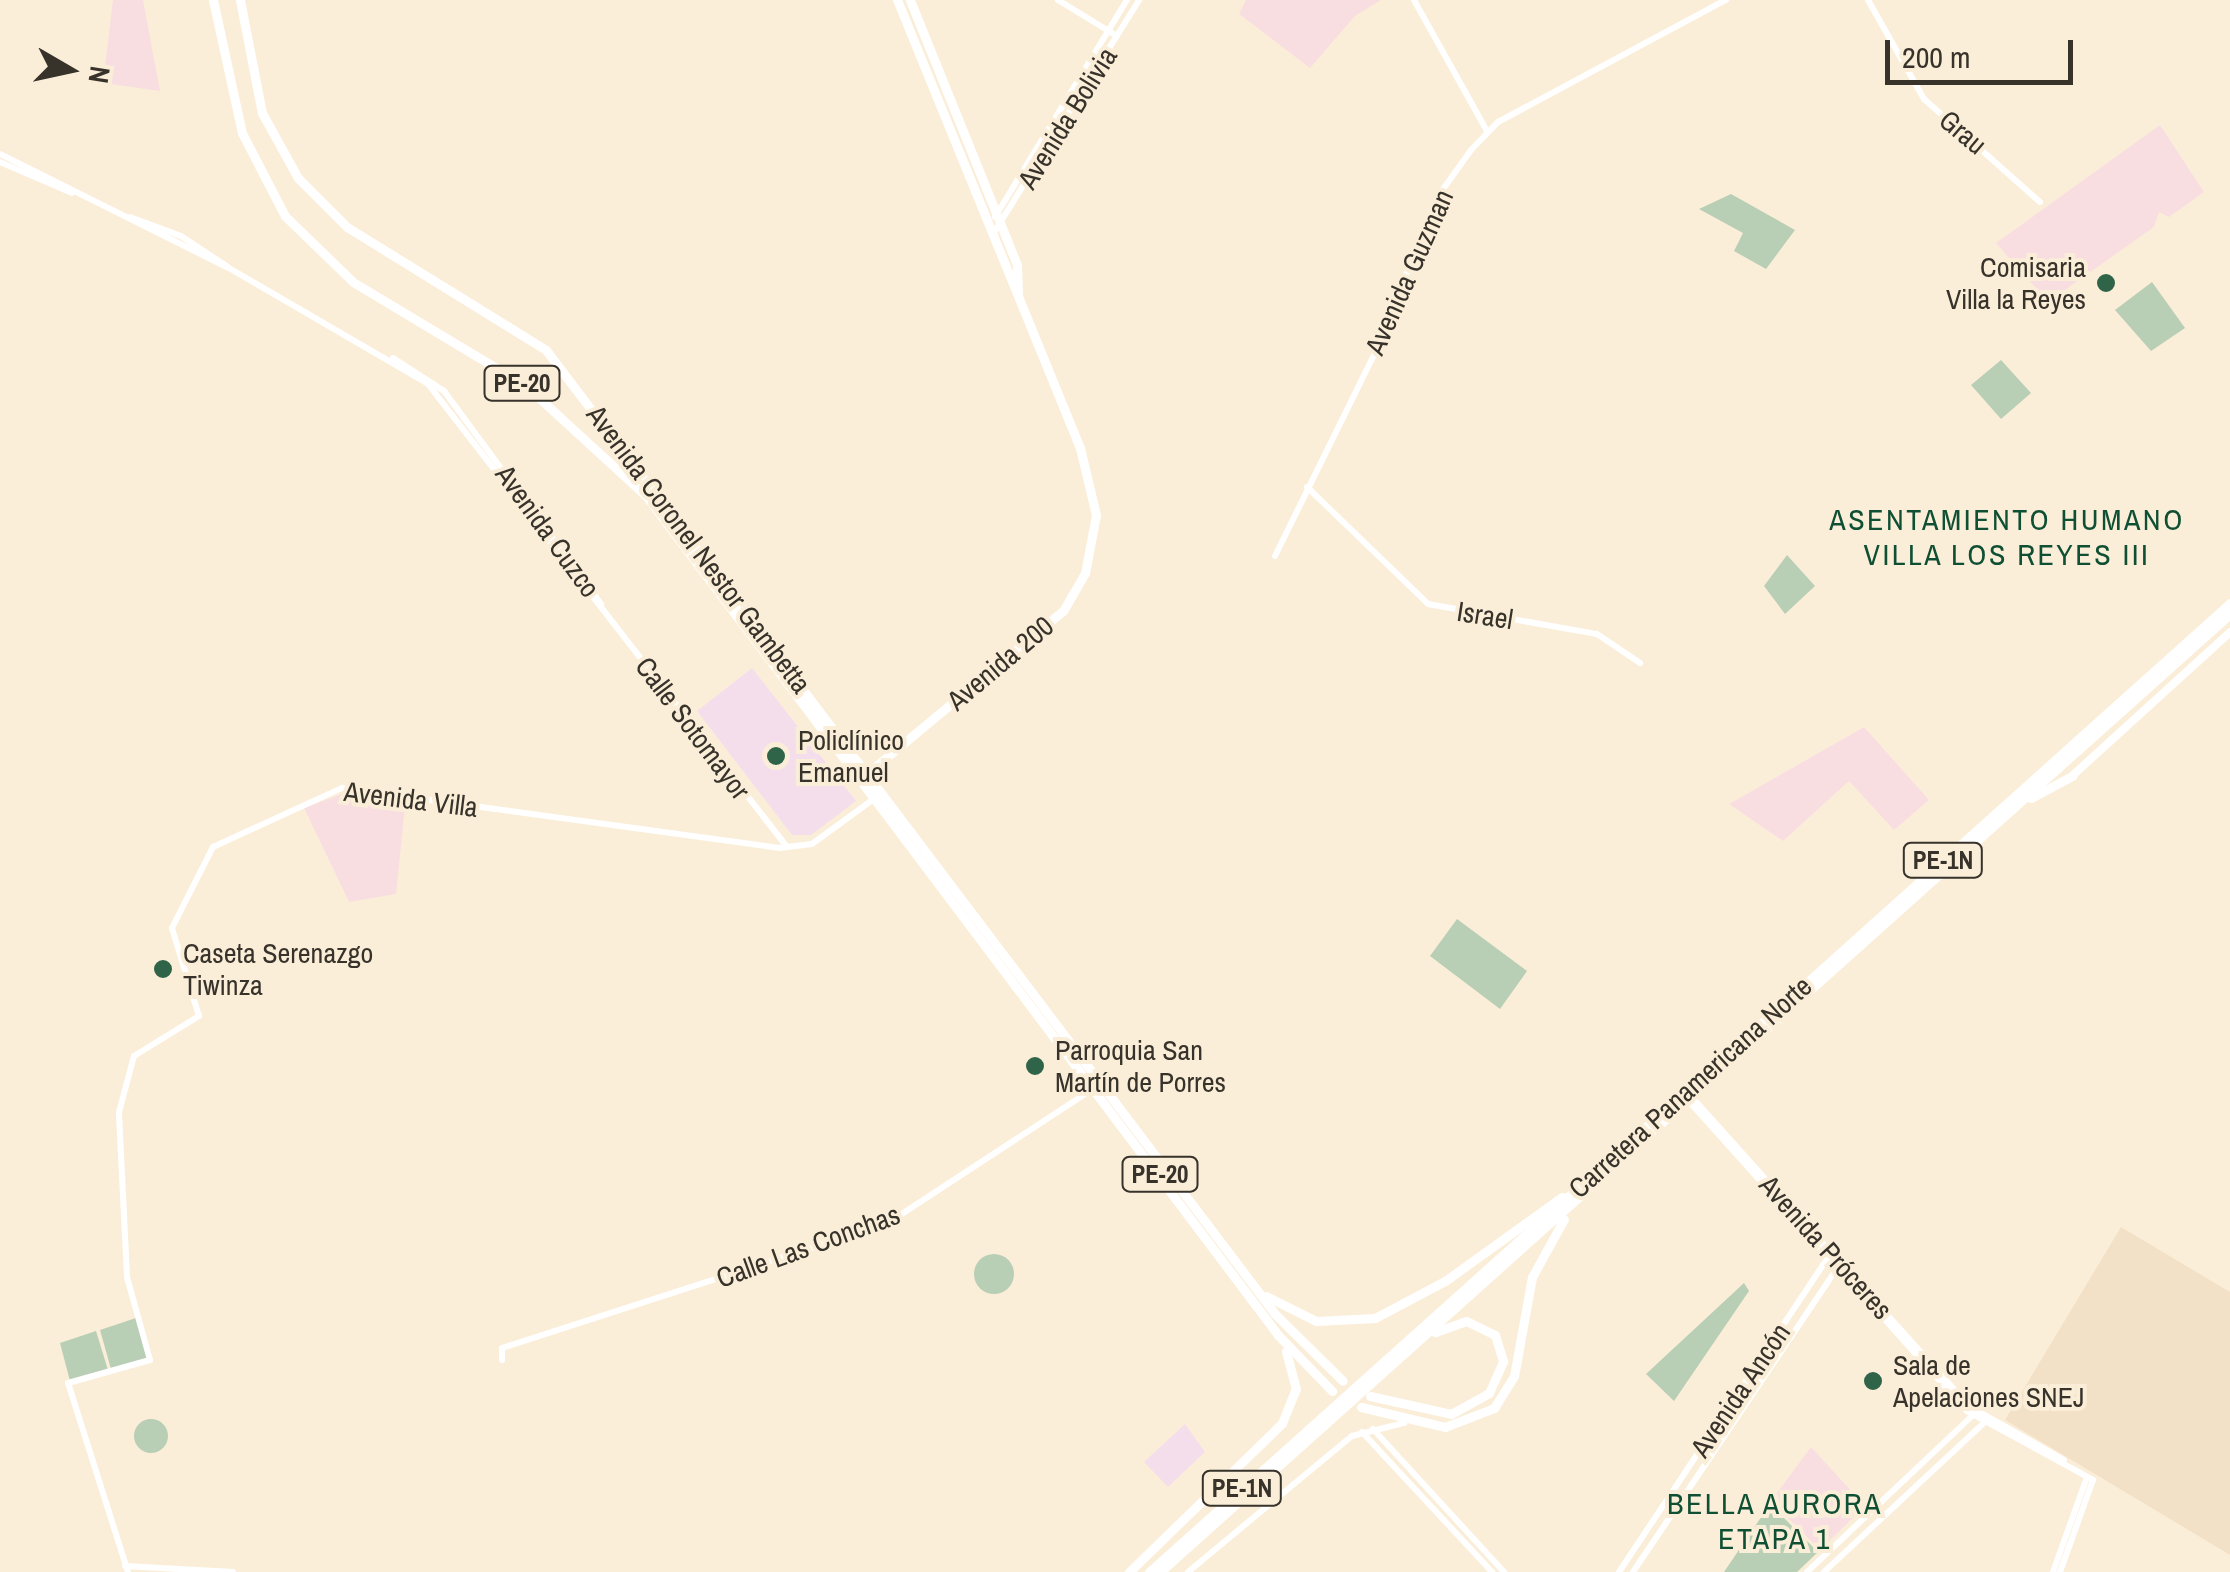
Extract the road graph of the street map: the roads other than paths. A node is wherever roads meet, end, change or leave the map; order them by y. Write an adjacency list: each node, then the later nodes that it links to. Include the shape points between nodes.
1 (212, 0): 26 (main road, Avenida Coronel Nestor Gambetta / PE-20, via 246,147 295,228 348,278 503,370 600,448 656,508)
2 (240, 0): 26 (main road, Avenida Coronel Nestor Gambetta / PE-20, via 262,113 298,178 347,228 546,350)
3 (897, 0): 18 (main road, Avenida 200)
4 (910, 0): 18 (main road, Avenida 200)
5 (1058, 0): 11 (street)
6 (1127, 0): 11 (street, Avenida Bolivia)
7 (1140, 0): 12 (street, Avenida Bolivia)
8 (1414, 0): 13 (street)
9 (1726, 0): 13 (street, Avenida Guzman)
10 (1868, 0): 17 (street, Grau, via 1924,99)
11 (1108, 30): 12 (street); 18 (street, Avenida Bolivia)
12 (1117, 36): 18 (street, Avenida Bolivia)
13 (1488, 131): 19 (street, Avenida Guzman, via 1436,199 1375,353)
14 (0, 154): 16 (street, Avenida Cuzco)
15 (0, 162): 16 (street, Avenida Cuzco)
16 (81, 196): 22 (street, Avenida Cuzco, via 229,268 444,391)
17 (2040, 202)
18 (995, 225): 26 (main road, Avenida 200, via 1017,265 1018,294 1089,475 1096,515 1089,562 1050,624)
19 (1307, 487): 20 (street, Avenida Guzman); 25 (street, Israel, via 1428,604 1596,634)
20 (1275, 556)
21 (2230, 603): 32 (main road, Carretera Panamericana Norte / PE-1N)
22 (602, 605): 30 (street, Calle Sotomayor)
23 (2230, 614): 29 (main road, Carretera Panamericana Norte / PE-1N)
24 (2230, 632): 27 (main road)
25 (1640, 663)
26 (864, 776): 28 (main road, Avenida Coronel Nestor Gambetta / PE-20); 31 (main road, Avenida Coronel Nestor Gambetta / PE-20)
27 (2072, 776): 29 (main road)
28 (876, 797): 30 (street, via 816,842); 31 (main road, Avenida Coronel Nestor Gambetta / PE-20)
29 (2016, 807): 32 (main road, Carretera Panamericana Norte / PE-1N)
30 (788, 848): 49 (street, Avenida Villa, via 342,788 219,841 172,928 199,1016 134,1056 120,1102 127,1277 150,1360 68,1384)
31 (1098, 1086): 36 (main road, Avenida Coronel Nestor Gambetta / PE-20); 37 (main road, Avenida Coronel Nestor Gambetta / PE-20); 39 (street, Calle Las Conchas, via 888,1224 502,1348)
32 (1688, 1097): 33 (main road, Carretera Panamericana Norte / PE-1N); 34 (street, Avenida Próceres); 44 (street, Avenida Próceres)
33 (1573, 1198): 36 (main road, via 1375,1318 1305,1318); 38 (main road, Carretera Panamericana Norte / PE-1N); 46 (main road, via 1534,1271 1514,1376 1500,1402 1464,1425); 52 (main road, Carretera Panamericana Norte / PE-1N)
34 (1828, 1258): 35 (street, Avenida Próceres); 57 (street, Avenida Ancón)
35 (1836, 1268): 44 (street, Avenida Próceres); 58 (street, Avenida Ancón)
36 (1257, 1288): 40 (main road, Avenida Coronel Nestor Gambetta)
37 (1278, 1335): 41 (main road); 51 (main road, via 1296,1376 1290,1412)
38 (1424, 1337): 42 (main road, via 1459,1322 1490,1330 1503,1361 1490,1393 1450,1414); 53 (main road, Carretera Panamericana Norte / PE-1N)
39 (502, 1360)
40 (1343, 1381)
41 (1332, 1391)
42 (1370, 1396)
43 (1361, 1407): 46 (main road)
44 (1975, 1413): 45 (street, Avenida Próceres); 59 (street)
45 (1988, 1419): 60 (street); 61 (street, Avenida Próceres, via 2090,1479)
46 (1404, 1423): 47 (street)
47 (1373, 1429): 48 (street); 56 (street)
48 (1362, 1432): 54 (street); 55 (street)
49 (126, 1569): 50 (street)
50 (234, 1572)
51 (1130, 1572)
52 (1149, 1572)
53 (1160, 1572)
54 (1188, 1572)
55 (1492, 1572)
56 (1504, 1572)
57 (1620, 1572)
58 (1633, 1572)
59 (1807, 1572)
60 (1824, 1572)
61 (2057, 1572)

